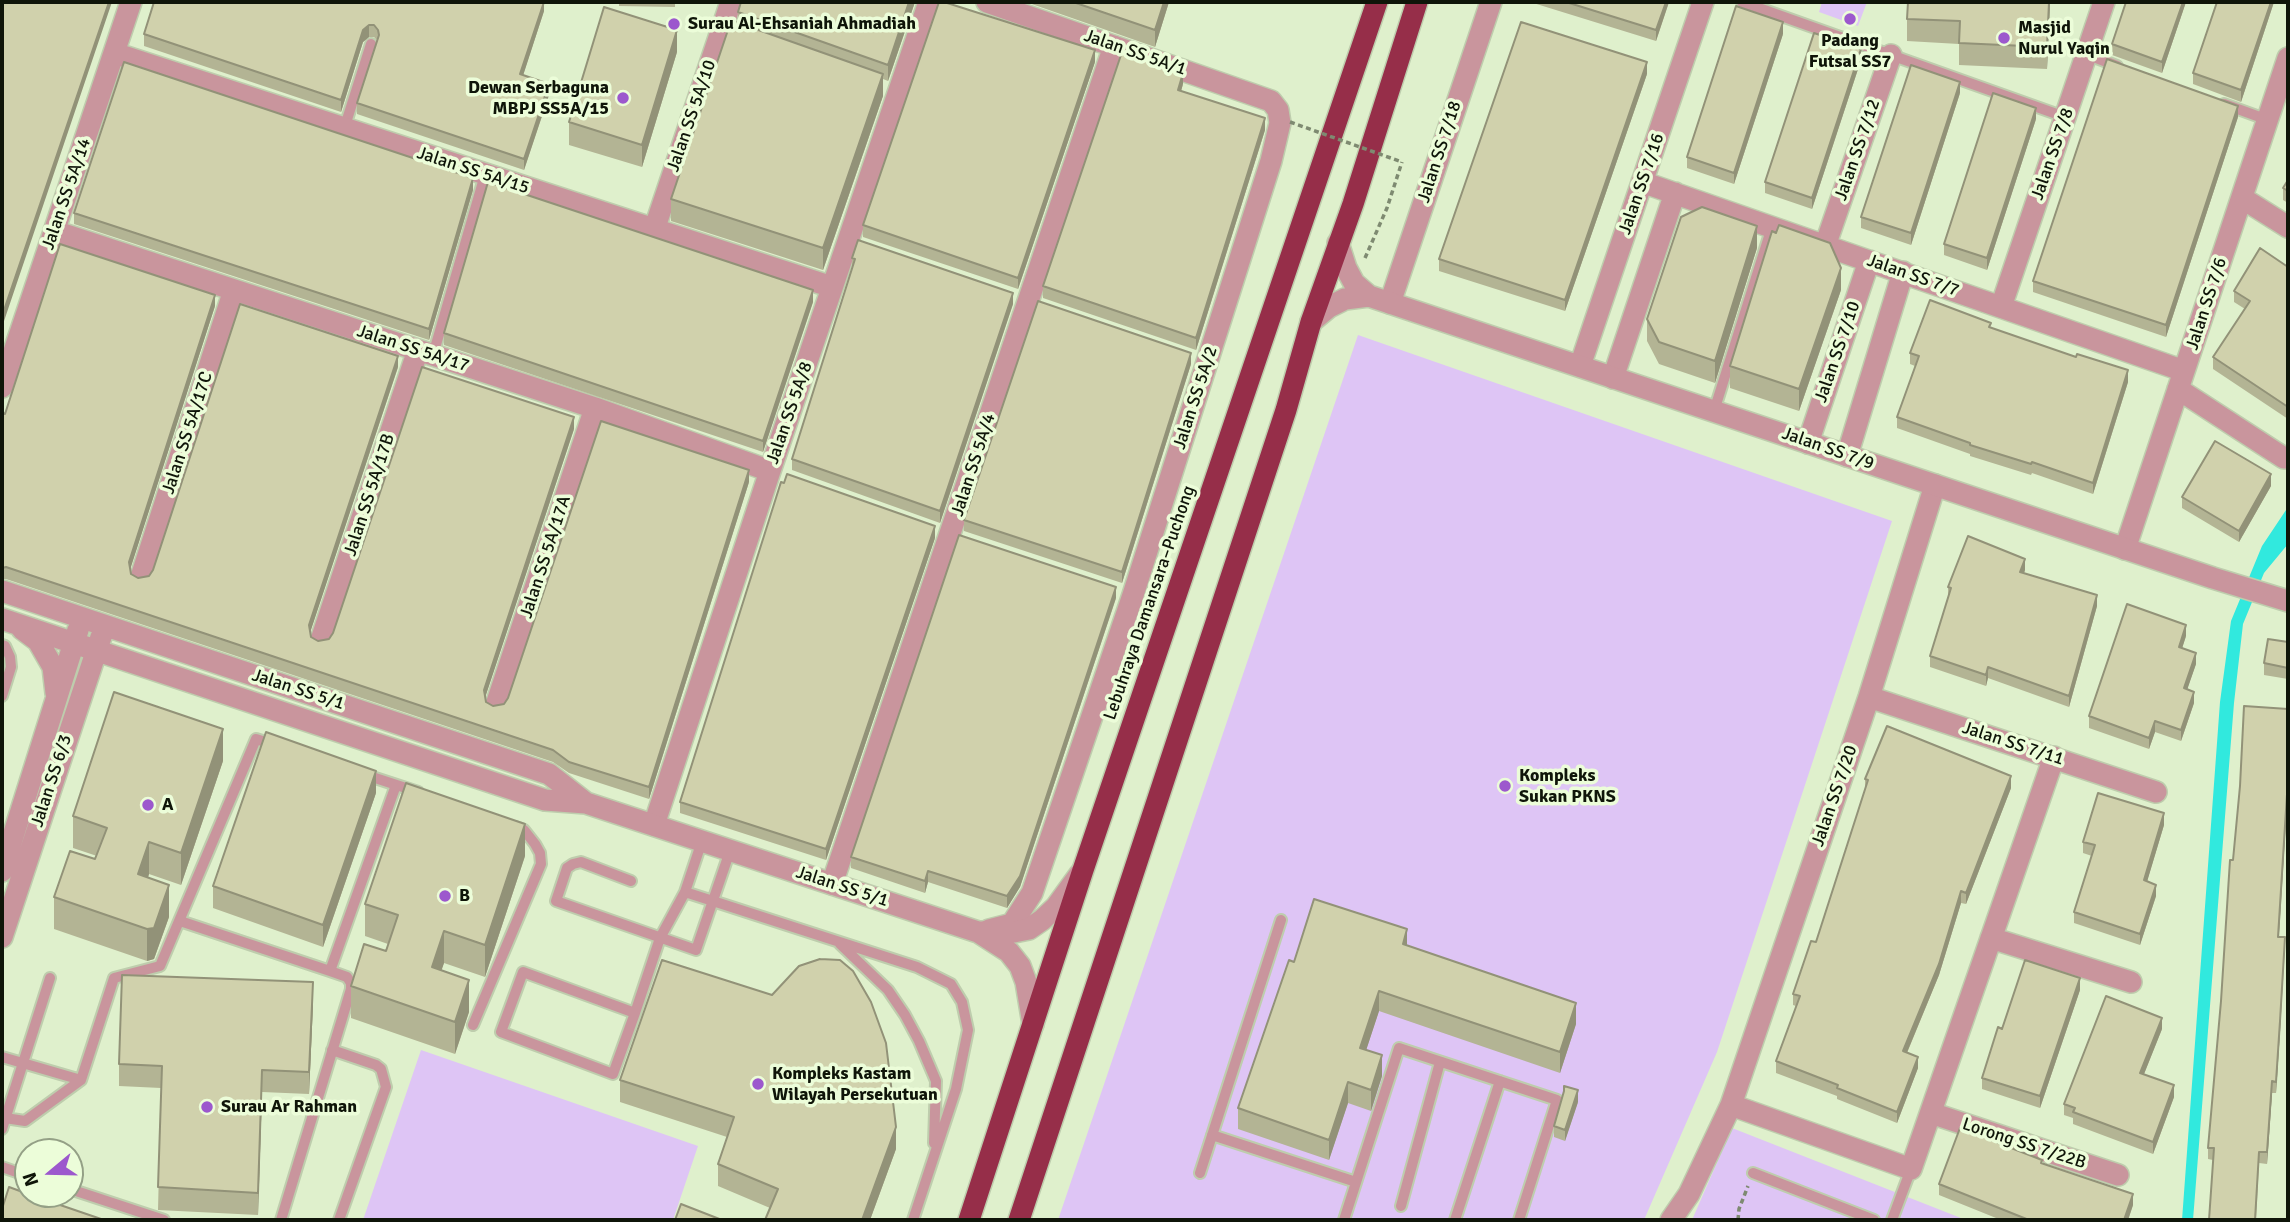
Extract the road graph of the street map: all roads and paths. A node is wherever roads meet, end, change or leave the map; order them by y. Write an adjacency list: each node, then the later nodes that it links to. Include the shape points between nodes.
1 (131, 2): 13 (street, Jalan SS 5A/14)
2 (731, 2): 29 (street, Jalan SS 5A/10, via 727,33)
3 (929, 2): 35 (street, Jalan SS 5A/8, via 892,90 856,242)
4 (987, 2): 12 (street, Jalan SS 5A/1)
5 (1377, 2): 80 (highway, Lebuhraya Damansara–Puchong)
6 (1417, 2): 31 (highway)
7 (1490, 2): 38 (street, Jalan SS 7/18)
8 (1703, 2): 24 (street, Jalan SS 7/16)
9 (1742, 2): 15 (lane)
10 (2104, 2): 14 (street, Jalan SS 7/8)
11 (372, 44): 22 (lane)
12 (1114, 46): 19 (street, Jalan SS 5A/1, via 1271,101); 83 (street, Jalan SS 5A/4)
13 (114, 52): 22 (street, Jalan SS 5A/15); 30 (street, Jalan SS 5A/14)
14 (2086, 54): 17 (lane); 20 (street, Jalan SS 7/8)
15 (1891, 55): 20 (lane); 32 (street, Jalan SS 7/12)
16 (2288, 58): 21 (street, Jalan SS 7/6)
17 (2125, 68)
18 (2216, 101): 21 (lane)
19 (1284, 116): 36 (path, bridge, via 1402,162); 88 (street, Jalan SS 5A/2, via 1032,892 1012,924)
20 (2065, 117): 39 (street, Jalan SS 7/8)
21 (2268, 120): 26 (street, Jalan SS 7/6)
22 (344, 129): 23 (street, Jalan SS 5A/15)
23 (485, 176): 29 (street, Jalan SS 5A/15); 41 (lane)
24 (1642, 182): 25 (street, Jalan SS 7/7); 42 (street, Jalan SS 7/16)
25 (1675, 193): 28 (street, Jalan SS 7/7); 43 (street)
26 (2242, 198): 27 (street); 44 (street, Jalan SS 7/6)
27 (2288, 226)
28 (1772, 227): 32 (street, Jalan SS 7/7); 47 (lane)
29 (654, 230): 35 (street, Jalan SS 5A/15)
30 (54, 231): 37 (street, Jalan SS 5A/17); 45 (street, Jalan SS 5A/14)
31 (1338, 243): 36 (street, via 1346,268); 40 (highway)
32 (1825, 246): 33 (street, Jalan SS 7/7)
33 (1869, 261): 34 (street, Jalan SS 7/7); 48 (street, Jalan SS 7/10)
34 (1903, 272): 39 (street, Jalan SS 7/7); 49 (street)
35 (832, 287): 51 (street, Jalan SS 5A/8)
36 (1361, 289): 38 (street, Jalan SS 7/9); 40 (street)
37 (234, 290): 41 (street, Jalan SS 5A/17); 54 (street, Jalan SS 5A/17C)
38 (1390, 303): 42 (street, Jalan SS 7/9)
39 (2001, 307): 44 (street, Jalan SS 7/7)
40 (1311, 322): 123 (highway)
41 (425, 353): 46 (street, Jalan SS 5A/17); 60 (street, Jalan SS 5A/17B)
42 (1580, 366): 43 (street, Jalan SS 7/9)
43 (1613, 378): 47 (street, Jalan SS 7/9)
44 (2181, 380): 50 (street, Jalan SS 7/7); 53 (street, Jalan SS 7/6)
45 (2, 387)
46 (596, 408): 51 (street, Jalan SS 5A/17); 67 (street, Jalan SS 5A/17A)
47 (1714, 411): 48 (street, Jalan SS 7/9)
48 (1808, 443): 49 (street, Jalan SS 7/9)
49 (1847, 456): 52 (street, Jalan SS 7/9)
50 (2288, 458)
51 (777, 474): 77 (street, Jalan SS 5A/8)
52 (1935, 485): 53 (street, Jalan SS 7/9); 66 (street, Jalan SS 7/20)
53 (2125, 549): 56 (street, Jalan SS 7/9)
54 (141, 577)
55 (2, 591): 57 (street, Jalan SS 5/1)
56 (2278, 598)
57 (82, 618): 59 (street, Jalan SS 5/1); 61 (street, Jalan SS 6/3)
58 (5, 620): 61 (street, Jalan SS 5/1); 68 (street, via 38,640)
59 (105, 625): 63 (street, Jalan SS 6/3); 75 (street, Jalan SS 5/1, via 549,774)
60 (321, 639)
61 (75, 643): 63 (street, Jalan SS 5/1); 68 (street, Jalan SS 6/3)
62 (2, 645): 65 (lane, via 11,667)
63 (96, 650): 64 (street, Jalan SS 5/1); 68 (street, Jalan SS 6/3)
64 (142, 665): 68 (street, via 108,670); 75 (street, Jalan SS 5/1, via 545,800)
65 (2, 696)
66 (1869, 697): 70 (street, Jalan SS 7/11); 106 (street, Jalan SS 7/20)
67 (496, 705)
68 (66, 707): 81 (street, Jalan SS 6/3); 89 (street, Jalan SS 6/3)
69 (281, 747): 87 (lane, via 256,738)
70 (2054, 757): 73 (street, Jalan SS 7/11); 91 (street)
71 (358, 772): 72 (lane)
72 (396, 785): 74 (lane); 93 (lane)
73 (2156, 792)
74 (434, 798)
75 (586, 803): 77 (street, Jalan SS 5/1)
76 (498, 821): 98 (lane, via 524,830 540,853 541,864)
77 (654, 825): 78 (street, Jalan SS 5/1)
78 (702, 841): 79 (street, Jalan SS 5/1); 84 (lane)
79 (730, 850): 83 (street, Jalan SS 5/1); 85 (lane)
80 (1083, 870): 88 (street, Jalan SS 5/1, via 1056,906 1029,929); 97 (highway, Lebuhraya Damansara–Puchong)
81 (2, 871)
82 (631, 881): 90 (lane, via 581,862 573,864 567,868 556,901)
83 (832, 884): 88 (street, Jalan SS 5/1)
84 (685, 892): 85 (lane); 90 (lane)
85 (713, 901): 90 (lane, via 696,950); 92 (lane)
86 (1281, 919): 109 (lane)
87 (180, 921): 93 (lane); 103 (lane, via 160,966 114,978)
88 (978, 932): 97 (street, Jalan SS 5/1, via 1009,952 1020,966)
89 (2, 937)
90 (660, 937): 96 (lane)
91 (1991, 938): 95 (street); 107 (street)
92 (838, 942): 110 (lane, via 887,990 919,1041 936,1081); 110 (lane, via 928,971 951,984 962,1002 968,1030 956,1089)
93 (330, 971): 99 (lane, via 348,977 351,989)
94 (50, 978): 102 (lane)
95 (2131, 982)
96 (635, 1013): 96 (lane, via 613,1074 501,1032 523,972)
97 (1033, 1024): 122 (highway, Lebuhraya Damansara–Puchong)
98 (473, 1025)
99 (332, 1051): 119 (lane); 120 (lane, via 376,1065 386,1087)
100 (2, 1057): 102 (lane)
101 (1440, 1062): 104 (lane); 115 (lane, via 1399,1048); 117 (lane)
102 (23, 1063): 103 (lane); 105 (lane)
103 (81, 1080): 108 (lane, via 25,1121)
104 (1500, 1081): 125 (lane); 126 (lane, via 1557,1100)
105 (6, 1099): 108 (lane)
106 (1731, 1105): 111 (street); 127 (street, Jalan SS 7/20, via 1689,1194)
107 (1931, 1113): 111 (street); 114 (street, Lorong SS 7/22B)
108 (3, 1124)
109 (1212, 1135): 112 (lane); 115 (lane)
110 (933, 1157): 121 (lane)
111 (1911, 1169): 130 (lane)
112 (1200, 1172)
113 (1753, 1173): 128 (path); 129 (lane)
114 (2118, 1175)
115 (1356, 1182): 124 (lane)
116 (84, 1194): 118 (lane)
117 (1401, 1206)
118 (164, 1220)
119 (281, 1220)
120 (340, 1220)
121 (914, 1220)
122 (969, 1220)
123 (1019, 1220)
124 (1343, 1220)
125 (1455, 1220)
126 (1519, 1220)
127 (1671, 1220)
128 (1738, 1220)
129 (1874, 1220)
130 (1892, 1220)

